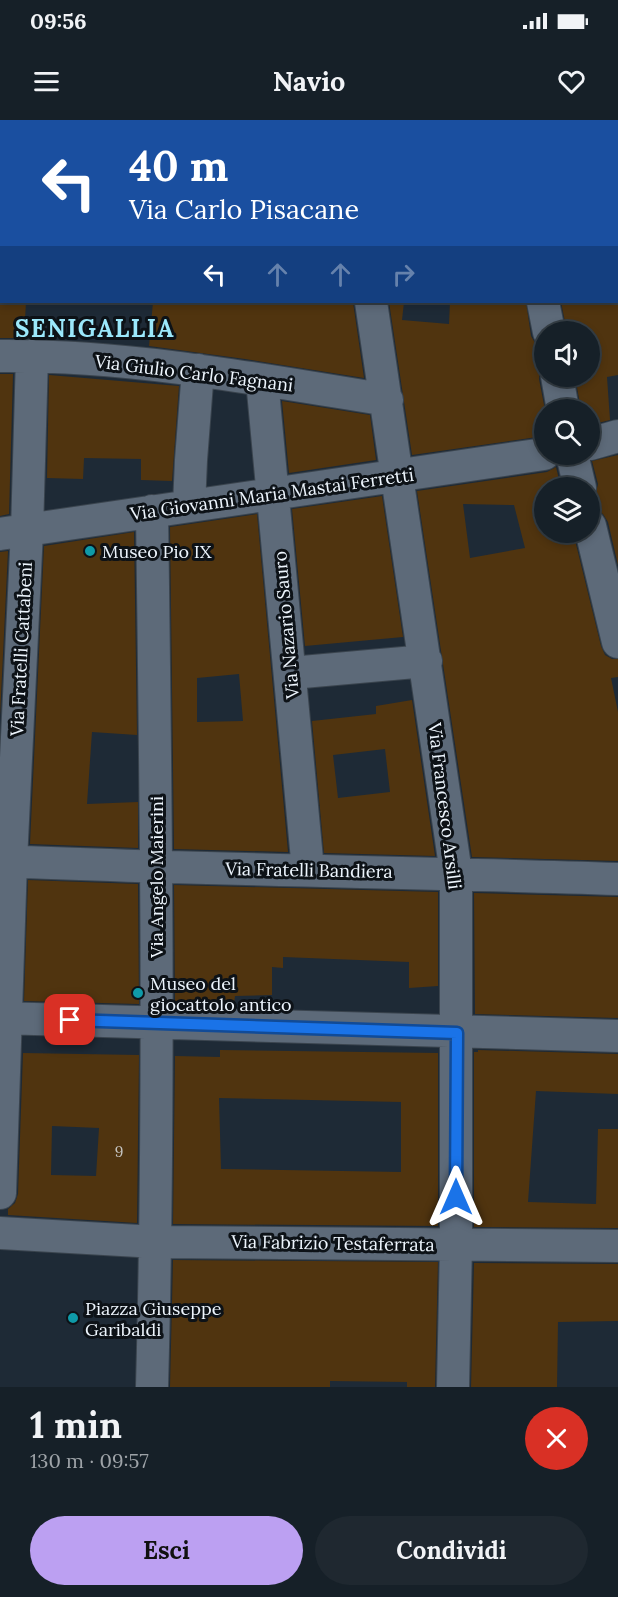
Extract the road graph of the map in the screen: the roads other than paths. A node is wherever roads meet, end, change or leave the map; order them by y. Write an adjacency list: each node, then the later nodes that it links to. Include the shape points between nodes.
1 (371, 303): 8 (street, Via Francesco Arsilli)
2 (543, 303): 3 (street)
3 (547, 321)
4 (0, 356): 5 (street, Via Giulio Carlo Fagnani)
5 (32, 356): 6 (street, Via Giulio Carlo Fagnani, via 140,362); 16 (street, Via Fratelli Cattabeni)
6 (198, 370): 7 (street, Via Giulio Carlo Fagnani); 14 (street)
7 (262, 380): 8 (street, Via Giulio Carlo Fagnani); 13 (street, Via Nazario Sauro)
8 (387, 400): 12 (street, Via Francesco Arsilli)
9 (618, 436): 10 (street)
10 (600, 441)
11 (534, 456): 12 (street, Via Giovanni Maria Mastai Ferretti)
12 (398, 477): 13 (street, Via Giovanni Maria Mastai Ferretti); 19 (street, Via Francesco Arsilli)
13 (274, 494): 14 (street, Via Giovanni Maria Mastai Ferretti); 20 (street, Via Nazario Sauro)
14 (189, 506): 15 (street, Via Giovanni Maria Mastai Ferretti)
15 (152, 512): 16 (street, Via Giovanni Maria Mastai Ferretti); 22 (street, Via Angelo Maierini)
16 (13, 532): 21 (street, Via Fratelli Cattabeni)
17 (594, 543): 18 (street)
18 (618, 642)
19 (426, 661): 20 (street); 24 (street, Via Francesco Arsilli)
20 (291, 673): 23 (street, Via Nazario Sauro)
21 (5, 861): 22 (street, Via Fratelli Bandiera); 26 (street, Via Fratelli Cattabeni)
22 (157, 868): 23 (street, Via Fratelli Bandiera); 27 (street, Via Angelo Maierini)
23 (308, 870): 24 (street, Via Fratelli Bandiera)
24 (456, 873): 25 (street, Via Fratelli Bandiera); 28 (street, Via Francesco Arsilli)
25 (618, 879)
26 (3, 1018): 27 (street); 30 (street, Via Fratelli Cattabeni)
27 (156, 1022): 28 (street); 32 (street, Via Angelo Maierini)
28 (457, 1033): 29 (street); 33 (street, Via Francesco Arsilli)
29 (618, 1036)
30 (0, 1193)
31 (0, 1233): 32 (street)
32 (156, 1242): 33 (street, Via Fabrizio Testaferrata); 35 (street)
33 (456, 1244): 34 (street, Via Fabrizio Testaferrata); 36 (street, Via Francesco Arsilli)
34 (618, 1246)
35 (152, 1387)
36 (453, 1387)

